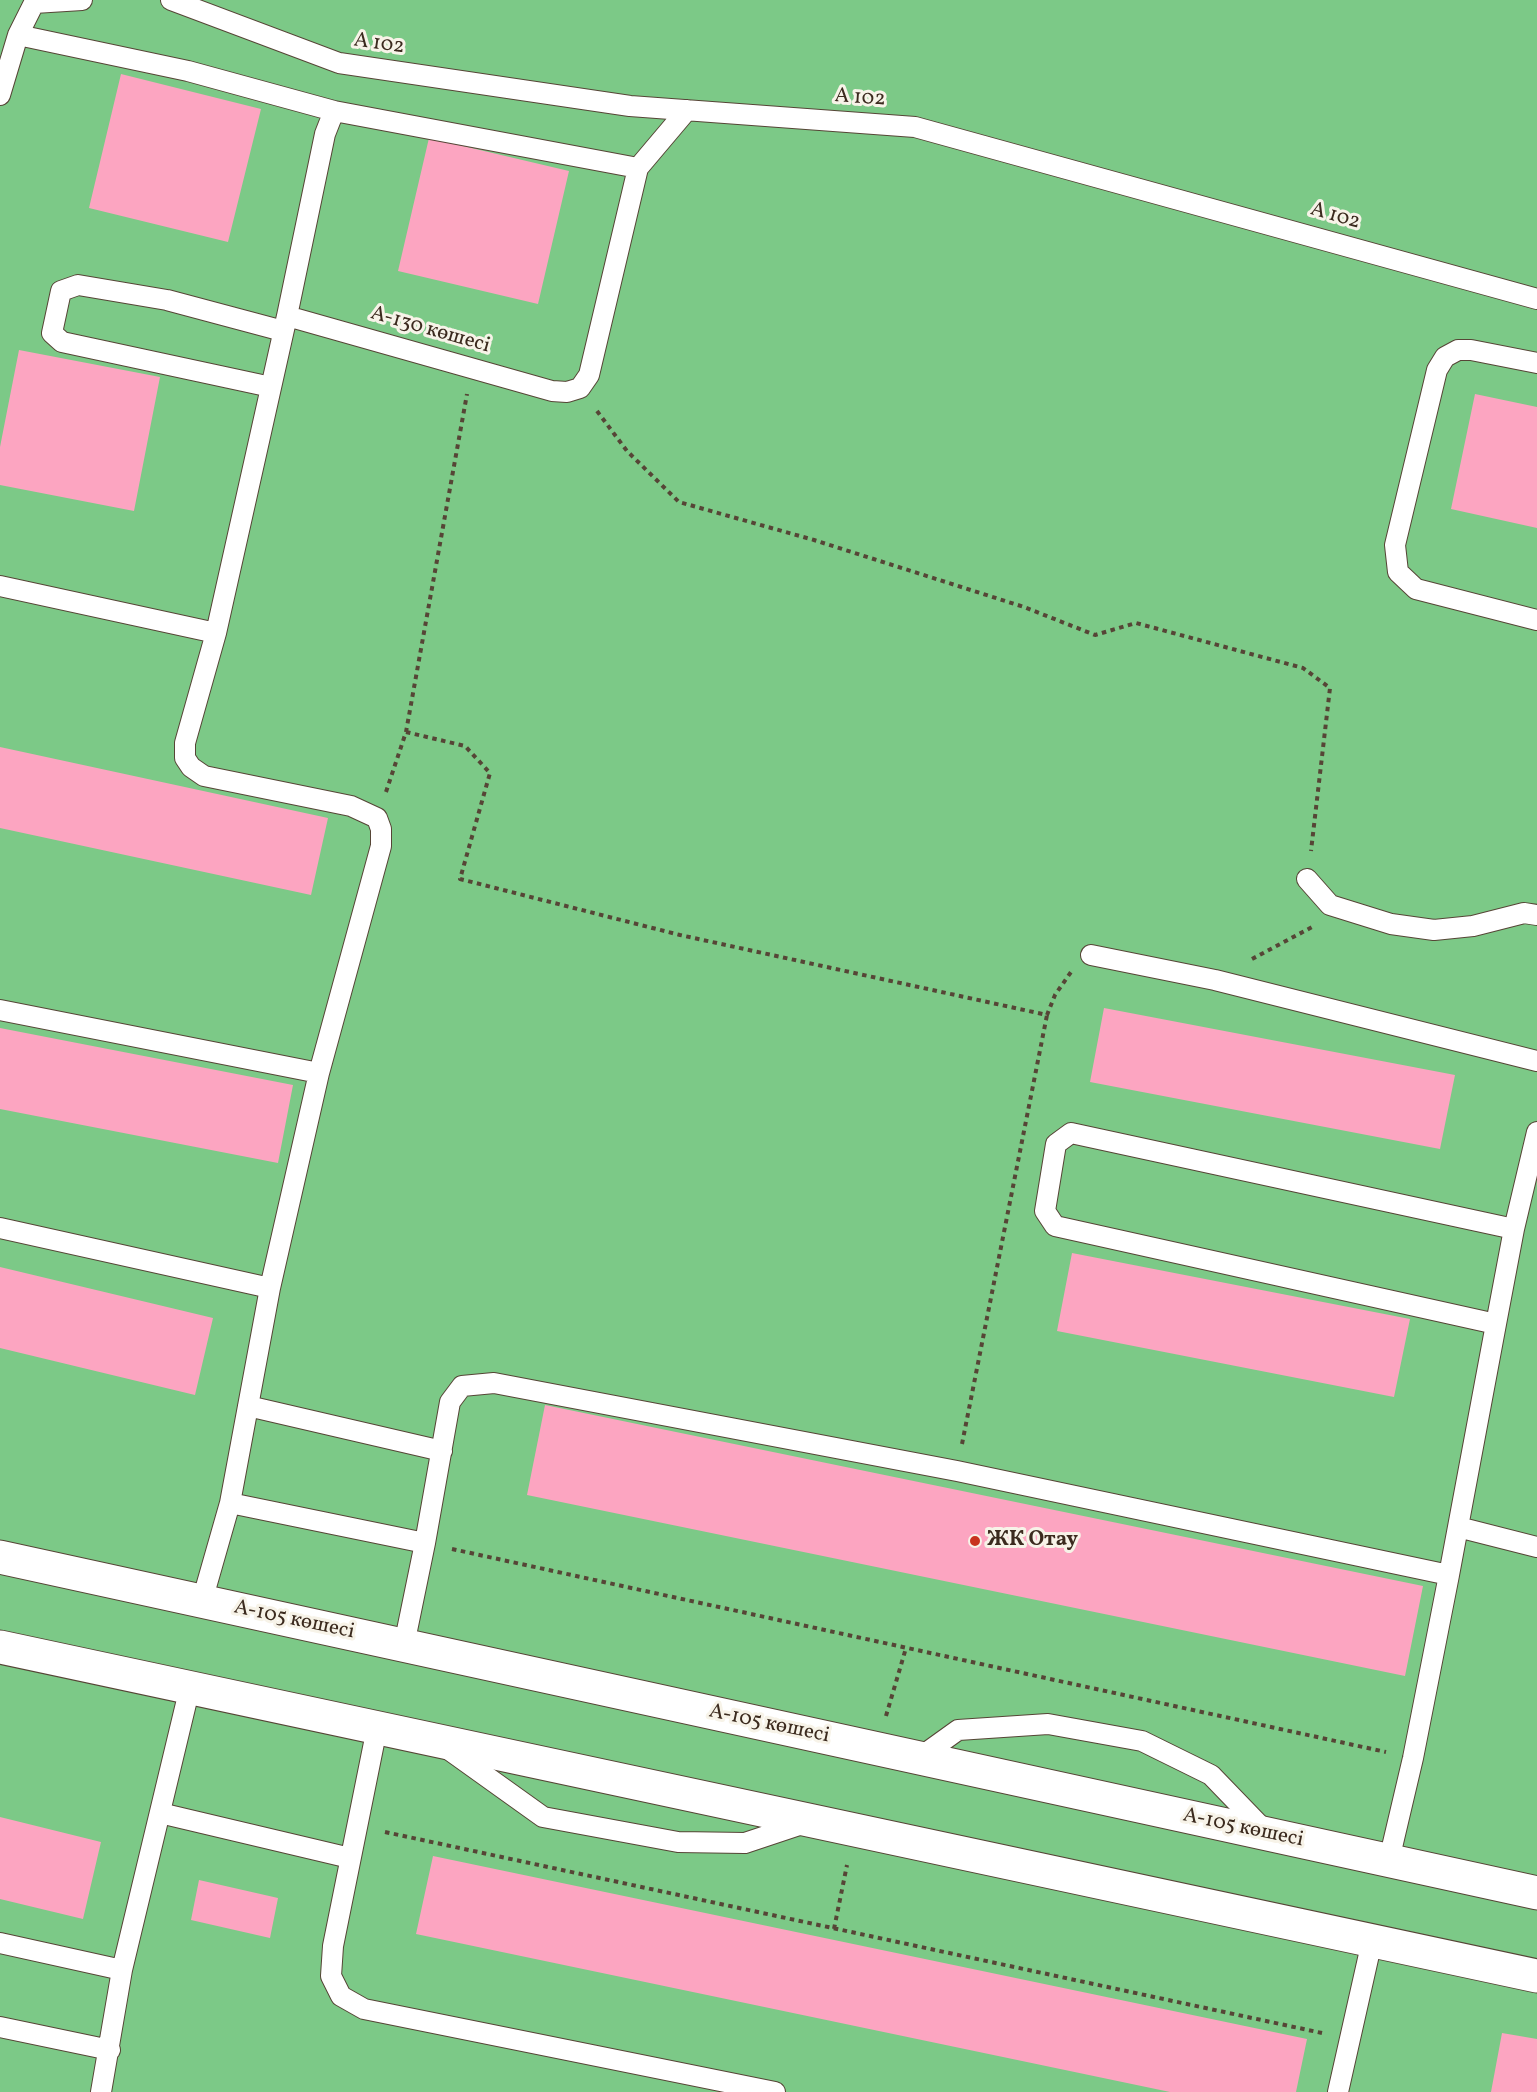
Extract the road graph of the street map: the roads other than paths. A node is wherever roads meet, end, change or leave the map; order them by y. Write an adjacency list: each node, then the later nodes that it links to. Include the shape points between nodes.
1 (82, 0): 3 (lane, via 34,3)
2 (171, 0): 5 (lane, А 102, via 339,63 630,106)
3 (18, 35): 4 (lane); 6 (lane, via 188,71)
4 (0, 95)
5 (687, 110): 7 (lane); 8 (lane, А 102, via 915,127)
6 (334, 111): 7 (lane); 9 (lane, via 325,134)
7 (638, 168): 9 (lane, А-130 көшесі, via 589,375 580,388 552,391)
8 (1537, 299)
9 (285, 324): 11 (lane); 11 (lane, А-130 көшесі, via 78,285 61,291 54,322 52,333 62,342)
10 (1537, 363): 13 (lane, via 1471,350 1458,350 1445,357 1437,370 1395,545 1398,572 1416,589)
11 (271, 387): 14 (lane)
12 (0, 585): 14 (lane)
13 (1537, 620)
14 (216, 633): 20 (lane, via 185,743 184,758 191,768 204,776 351,806 377,818 381,829 381,846)
15 (1307, 879): 16 (lane, via 1330,905 1391,924 1434,930 1473,926 1524,913)
16 (1537, 915)
17 (1090, 955): 19 (lane, via 1215,980)
18 (0, 1010): 20 (lane)
19 (1537, 1061)
20 (319, 1073): 24 (lane)
21 (1537, 1132): 23 (lane)
22 (0, 1228): 24 (lane)
23 (1514, 1229): 25 (lane); 25 (lane, via 1071,1133 1056,1144 1045,1211 1055,1226)
24 (270, 1288): 26 (lane)
25 (1496, 1324): 29 (lane)
26 (248, 1407): 27 (lane); 28 (lane)
27 (442, 1451): 30 (lane); 33 (lane, via 454,1394 462,1386 494,1383 957,1471)
28 (230, 1503): 30 (lane); 34 (lane)
29 (1458, 1527): 31 (lane); 33 (lane)
30 (425, 1543): 35 (lane)
31 (1537, 1547)
32 (0, 1557): 34 (street, А-105 көшесі)
33 (1449, 1575): 45 (lane)
34 (202, 1601): 35 (street, А-105 көшесі)
35 (404, 1645): 40 (street, А-105 көшесі)
36 (0, 1647): 37 (street)
37 (190, 1687): 38 (street); 41 (lane)
38 (377, 1728): 39 (street); 44 (lane)
39 (436, 1740): 42 (street); 42 (lane, via 543,1817 678,1842 745,1843)
40 (919, 1758): 43 (street, А-105 көшесі); 43 (lane, via 958,1730 1048,1724 1142,1741 1211,1775)
41 (159, 1813): 44 (lane); 49 (lane)
42 (811, 1821): 47 (street)
43 (1269, 1834): 45 (street, А-105 көшесі)
44 (350, 1858): 54 (lane, via 331,1976 341,1996 356,2005)
45 (1389, 1860): 46 (street, А-105 көшесі)
46 (1537, 1893)
47 (1372, 1941): 50 (street); 55 (lane)
48 (0, 1943): 49 (lane)
49 (122, 1970): 52 (lane)
50 (1537, 1976)
51 (0, 2027): 52 (lane)
52 (110, 2050): 53 (lane)
53 (101, 2092)
54 (775, 2092)
55 (1338, 2092)

